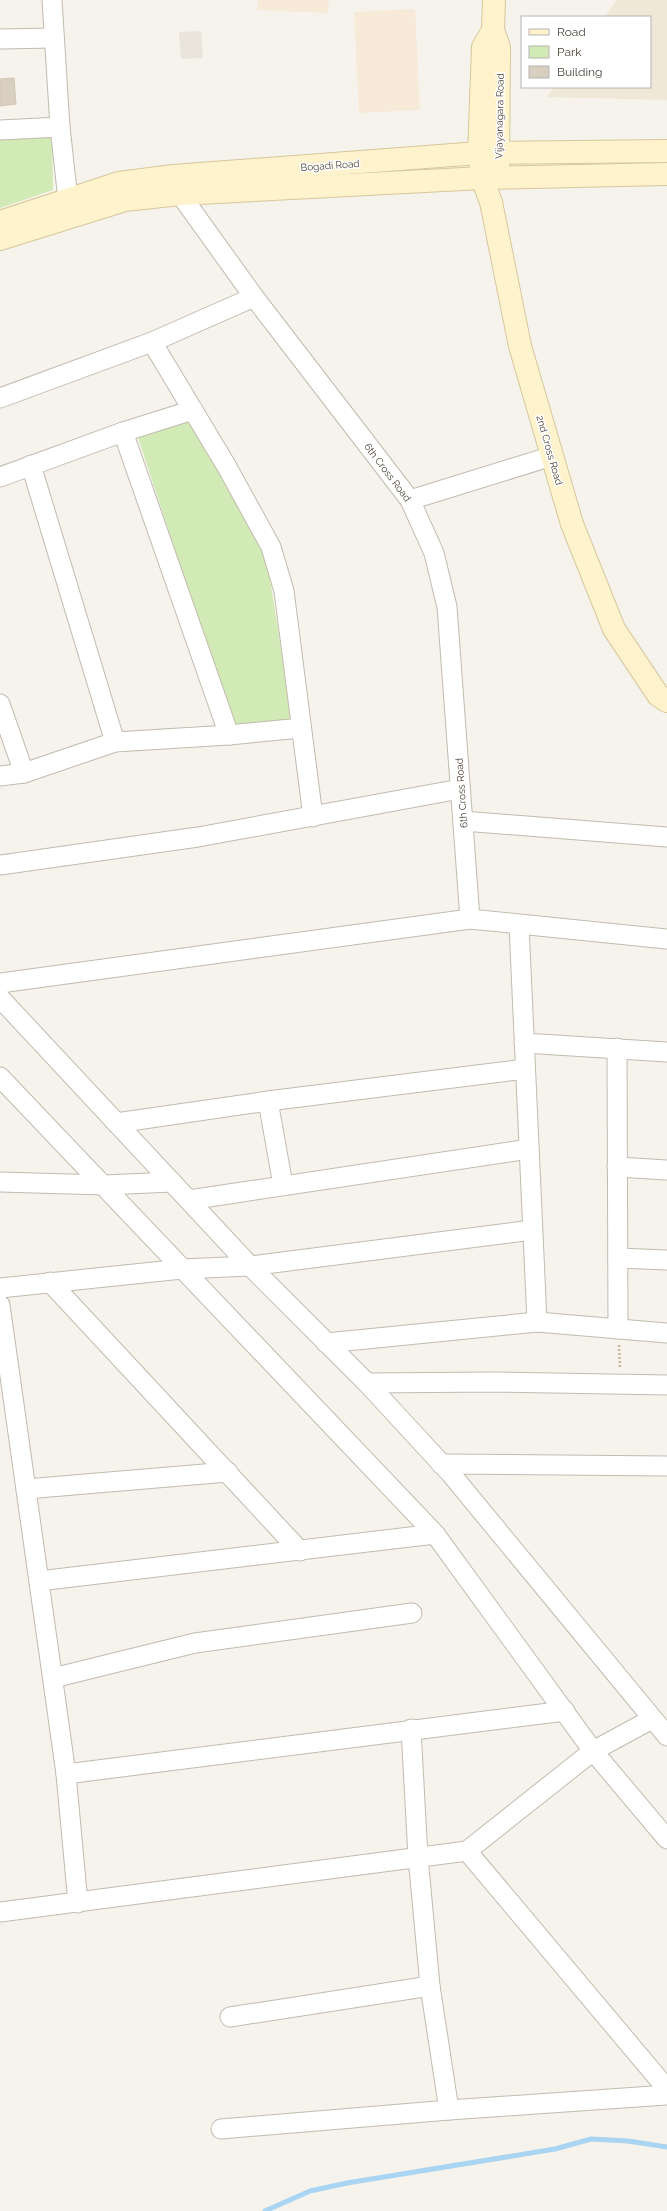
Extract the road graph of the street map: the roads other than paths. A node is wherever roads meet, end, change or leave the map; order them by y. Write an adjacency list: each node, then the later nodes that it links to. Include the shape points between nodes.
1 (52, 0): 3 (street)
2 (496, 10): 8 (main road, Vijayanagara Road, via 483,48)
3 (54, 38): 4 (street); 5 (street)
4 (0, 39)
5 (60, 127): 6 (street); 12 (street)
6 (0, 130)
7 (667, 151): 8 (main road, Bogadi Road)
8 (489, 153): 10 (main road, Vijayanagara Road); 11 (main road, Bogadi Road)
9 (667, 174): 10 (main road, Bogadi Road)
10 (489, 178): 11 (main road, Bogadi Road); 13 (main road, Vijayanagara Road)
11 (176, 185): 12 (main road, Bogadi Road, via 119,183); 15 (main road, Bogadi Road); 16 (street, 6th Cross Road)
12 (68, 200): 14 (main road, Bogadi Road)
13 (491, 202): 21 (main road, 2nd Cross Road, via 520,346)
14 (0, 222)
15 (0, 239)
16 (254, 298): 17 (street); 24 (street, 6th Cross Road)
17 (152, 342): 18 (street); 19 (street)
18 (0, 398)
19 (193, 410): 20 (street); 27 (street, via 271,547 284,592)
20 (123, 432): 22 (street); 28 (street)
21 (552, 456): 24 (street); 25 (main road, 2nd Cross Road, via 572,524 614,629 658,695)
22 (31, 465): 23 (street); 29 (street)
23 (0, 477)
24 (410, 500): 32 (street, 6th Cross Road, via 434,553 447,607)
25 (667, 701)
26 (0, 704): 30 (street)
27 (301, 728): 28 (street); 33 (street)
28 (229, 736): 29 (street)
29 (115, 742): 30 (street)
30 (24, 773): 31 (street)
31 (0, 776)
32 (460, 789): 33 (street); 34 (street, 6th Cross Road)
33 (313, 817): 36 (street)
34 (463, 821): 35 (street); 37 (street, 6th Cross Road)
35 (667, 837)
36 (0, 866)
37 (470, 919): 38 (street); 40 (street)
38 (519, 925): 39 (street); 42 (street)
39 (667, 939)
40 (0, 983)
41 (0, 998): 48 (street)
42 (524, 1043): 43 (street); 45 (street)
43 (617, 1048): 44 (street); 50 (street)
44 (667, 1052)
45 (525, 1069): 47 (street); 49 (street)
46 (0, 1076): 54 (street)
47 (268, 1101): 48 (street); 55 (street)
48 (116, 1123): 53 (street)
49 (529, 1149): 55 (street); 57 (street)
50 (617, 1167): 51 (street); 58 (street)
51 (667, 1170)
52 (0, 1182): 54 (street)
53 (172, 1182): 54 (street); 56 (street)
54 (105, 1185): 61 (street)
55 (283, 1185): 56 (street)
56 (189, 1200): 60 (street)
57 (532, 1230): 60 (street); 65 (street)
58 (618, 1258): 59 (street); 66 (street)
59 (667, 1260)
60 (250, 1266): 61 (street); 68 (street)
61 (182, 1269): 62 (street); 75 (street)
62 (50, 1282): 63 (street); 73 (street)
63 (0, 1288)
64 (0, 1306): 74 (street)
65 (537, 1322): 66 (street); 68 (street)
66 (618, 1329): 67 (street)
67 (667, 1333)
68 (326, 1343): 69 (street)
69 (367, 1383): 70 (street); 71 (street)
70 (667, 1385)
71 (442, 1464): 72 (street); 81 (street)
72 (667, 1466)
73 (228, 1472): 74 (street); 76 (street)
74 (26, 1489): 77 (street)
75 (435, 1534): 76 (street); 80 (street)
76 (300, 1551): 77 (street)
77 (39, 1581): 79 (street)
78 (412, 1613): 79 (street, via 195,1643)
79 (53, 1678): 85 (street)
80 (565, 1711): 82 (street); 84 (street)
81 (652, 1719): 83 (street); 84 (street)
82 (411, 1729): 85 (street); 88 (street)
83 (667, 1736)
84 (593, 1751): 86 (street); 87 (street)
85 (66, 1774): 89 (street)
86 (667, 1839)
87 (467, 1850): 88 (street); 93 (street)
88 (418, 1857): 89 (street); 91 (street)
89 (78, 1903): 90 (street)
90 (0, 1912)
91 (430, 1986): 92 (street); 95 (street)
92 (230, 2017)
93 (667, 2089)
94 (667, 2095): 95 (street)
95 (449, 2110): 96 (street)
96 (222, 2130)

